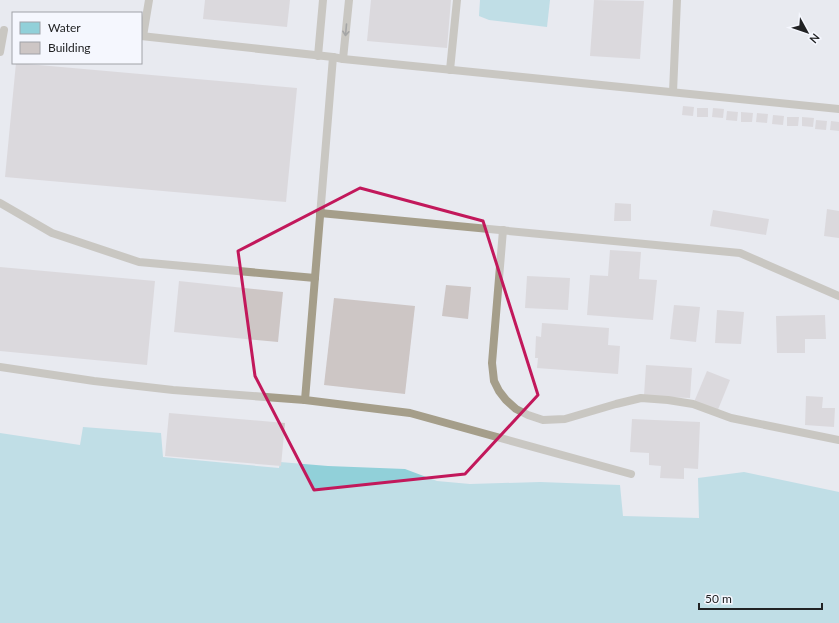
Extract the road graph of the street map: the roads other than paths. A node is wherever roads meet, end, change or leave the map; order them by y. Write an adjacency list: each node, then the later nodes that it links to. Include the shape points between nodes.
1 (149, 0): 8 (lane)
2 (323, 0): 10 (lane)
3 (349, 0): 12 (lane, one-way to 12)
4 (457, 0): 13 (lane)
5 (677, 0): 14 (lane)
6 (2, 30): 7 (lane); 9 (lane)
7 (12, 31)
8 (142, 36): 10 (lane)
9 (0, 52)
10 (318, 56): 11 (lane)
11 (333, 57): 12 (lane); 17 (lane)
12 (343, 59): 13 (lane)
13 (450, 70): 14 (lane)
14 (673, 92): 15 (lane)
15 (839, 109)
16 (0, 203): 19 (lane, via 52,233 139,262)
17 (320, 213): 18 (lane); 19 (lane)
18 (502, 230): 20 (lane, via 740,253); 23 (lane, via 492,363 494,380 500,392 516,410 543,420 565,418 641,398 668,400 693,404 731,418)
19 (315, 278): 22 (lane)
20 (839, 296)
21 (0, 367): 22 (lane, via 94,381)
22 (305, 400): 24 (lane, via 410,413)
23 (839, 440)
24 (631, 474)

